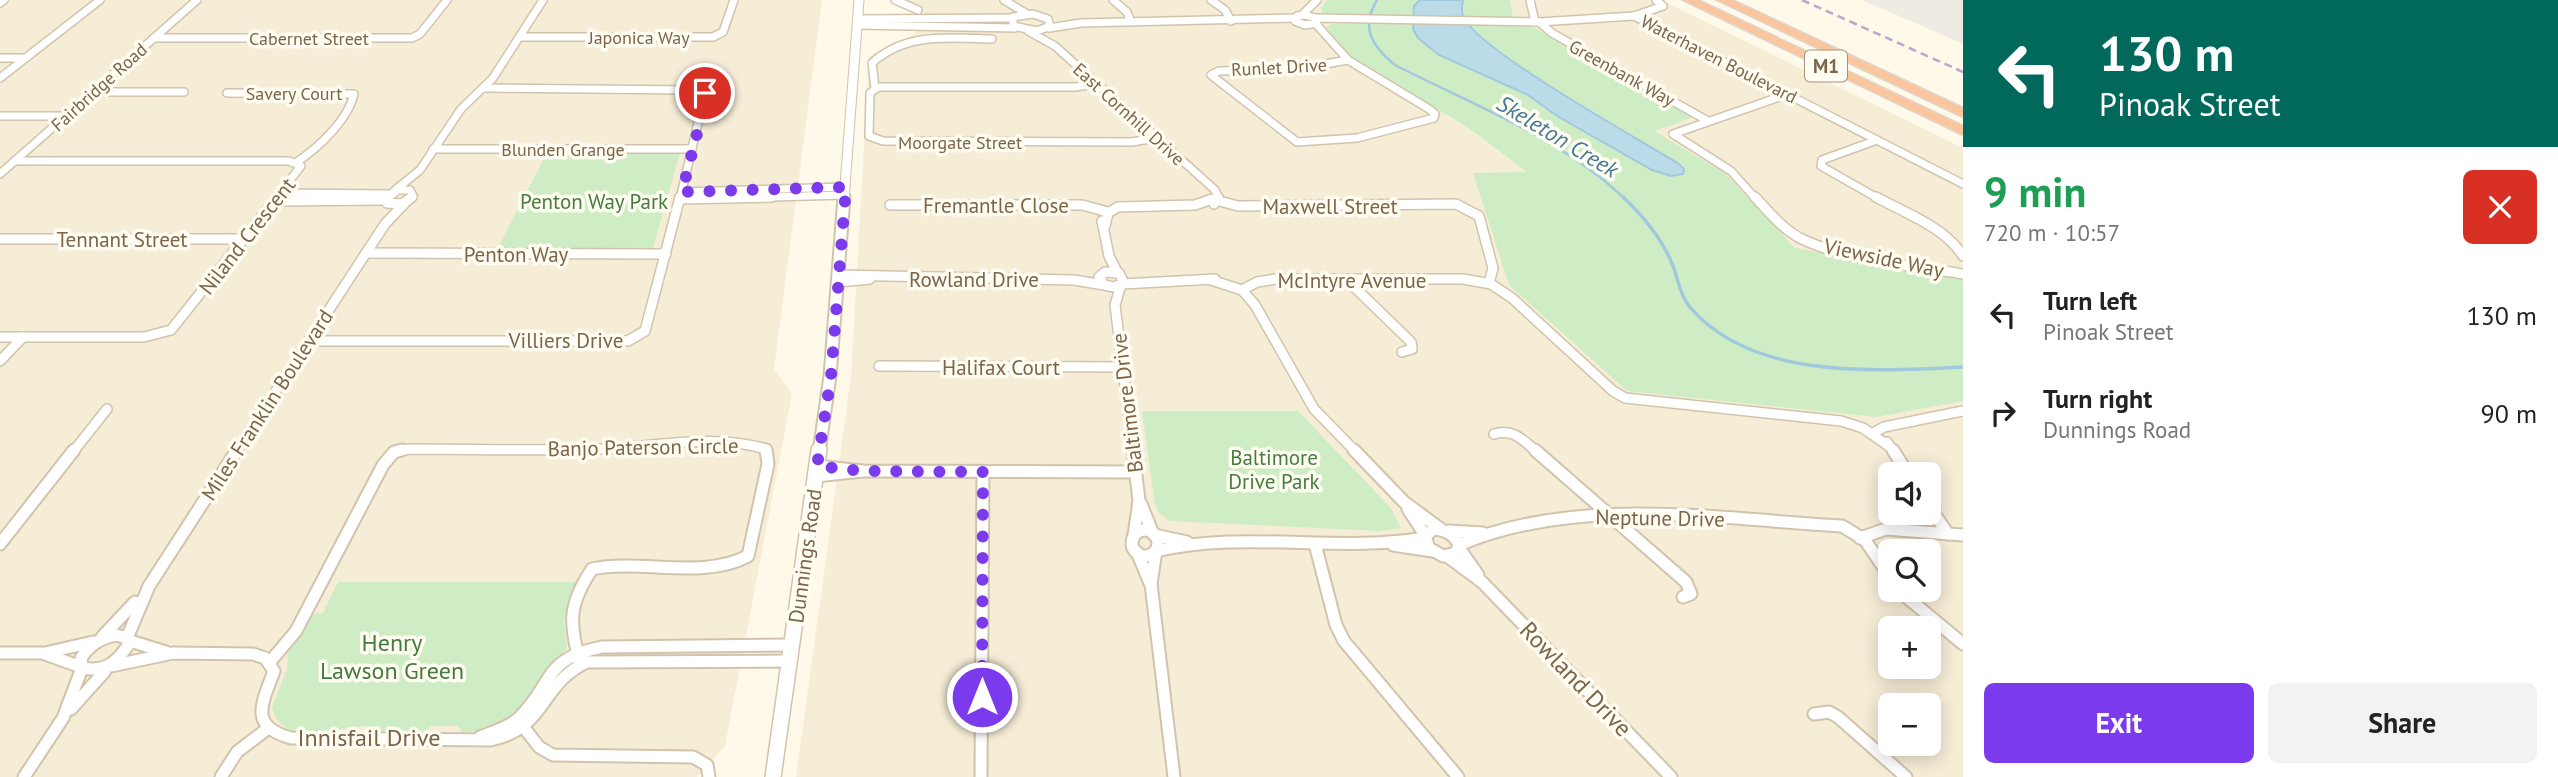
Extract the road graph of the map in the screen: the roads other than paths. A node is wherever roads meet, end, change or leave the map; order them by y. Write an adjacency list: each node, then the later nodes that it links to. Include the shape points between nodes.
1 (100, 0): 40 (street)
2 (197, 0): 36 (street, Fairbridge Road)
3 (447, 0): 36 (street, Cabernet Street, via 420,34 410,38)
4 (543, 0): 35 (street)
5 (734, 0): 35 (street, Japonica Way, via 723,32 716,36)
6 (859, 0): 27 (street, Dunnings Road)
7 (895, 0): 17 (street)
8 (1004, 0): 18 (street)
9 (1113, 0): 28 (street)
10 (1211, 0): 24 (street)
11 (1530, 0): 29 (street)
12 (1657, 0): 21 (street, via 1663,6)
13 (1689, 0): 54 (highway, M1)
14 (1723, 0): 50 (highway, M1)
15 (922, 1): 17 (street)
16 (1315, 3): 25 (street); 26 (street)
17 (908, 6): 19 (street)
18 (1013, 8): 20 (street); 22 (street)
19 (918, 10)
20 (1027, 14): 22 (street); 23 (street)
21 (1634, 16): 29 (street, Waterhaven Boulevard); 49 (street, Waterhaven Boulevard)
22 (1013, 17): 27 (street); 31 (street)
23 (1048, 19): 30 (street); 32 (street, East Cornhill Drive)
24 (1231, 21): 25 (street); 28 (street)
25 (1301, 21): 26 (street, Waterhaven Boulevard); 34 (street)
26 (1316, 21): 29 (street, Waterhaven Boulevard); 34 (street)
27 (858, 22): 31 (street); 65 (street, Dunnings Road)
28 (1131, 22): 30 (street)
29 (1537, 22): 53 (street, Greenbank Way)
30 (1072, 23): 32 (street)
31 (1015, 27): 33 (street)
32 (1047, 29): 33 (street); 38 (street, East Cornhill Drive)
33 (1028, 31): 38 (street, East Cornhill Drive)
34 (1325, 36): 41 (street)
35 (520, 37): 44 (street)
36 (154, 38): 46 (street, Fairbridge Road)
37 (992, 39): 45 (street, via 921,39 891,48 872,63)
38 (1051, 43): 43 (street, East Cornhill Drive)
39 (0, 58): 40 (street)
40 (25, 58): 42 (street)
41 (1348, 60): 41 (street, Runlet Drive, via 1297,69 1211,75 1297,142 1357,138 1435,116)
42 (0, 78)
43 (1095, 84): 45 (street); 55 (street, East Cornhill Drive)
44 (483, 88): 57 (street, via 461,109); 58 (street, Villiers Drive, via 700,90 706,99)
45 (875, 88): 55 (street, Moorgate Street, via 870,93 868,133 878,141 1132,142)
46 (93, 92): 47 (street); 52 (street, Fairbridge Road)
47 (184, 92)
48 (227, 93): 60 (street, Savery Court, via 354,94 354,101 314,151)
49 (1787, 94): 53 (street, Viewside Way); 56 (street, Waterhaven Boulevard)
50 (1963, 113)
51 (0, 116): 52 (street)
52 (66, 116): 59 (street, Fairbridge Road)
53 (1708, 121): 82 (street, Viewside Way, via 1673,134 1731,171 1795,234 1840,252)
54 (1963, 131)
55 (1155, 138): 69 (street, East Cornhill Drive, via 1207,185)
56 (1877, 140): 63 (street, Waterhaven Boulevard); 79 (street, via 1822,160 1821,166 1942,234)
57 (433, 149): 58 (street, Blunden Grange); 61 (street)
58 (692, 149): 66 (street, Villiers Drive)
59 (15, 161): 60 (street, Niland Crescent); 62 (street, Fairbridge Road)
60 (297, 162): 67 (street, Niland Crescent, via 301,167)
61 (417, 173): 64 (street); 68 (street)
62 (0, 174)
63 (1963, 184)
64 (412, 191): 68 (street); 70 (street, Miles Franklin Boulevard)
65 (845, 191): 66 (street); 83 (street, Dunnings Road)
66 (681, 196): 77 (street, Villiers Drive)
67 (277, 197): 68 (street); 75 (street, Niland Crescent)
68 (389, 197): 70 (street); 73 (street, Miles Franklin Boulevard)
69 (1215, 200): 72 (street, Maxwell Street, via 1206,208 1135,205); 87 (street, Maxwell Street, via 1245,206 1442,205 1466,210 1480,222 1493,268)
70 (406, 202): 73 (street, Miles Franklin Boulevard)
71 (890, 205): 72 (street, Fremantle Close, via 1082,205)
72 (1105, 211): 78 (street)
73 (385, 224): 76 (street, Miles Franklin Boulevard)
74 (0, 239): 75 (street, Tennant Street)
75 (244, 239): 93 (street, Niland Crescent, via 165,333)
76 (366, 253): 77 (street, Penton Way); 94 (street, Miles Franklin Boulevard)
77 (666, 254): 94 (street, Villiers Drive, via 645,331 632,341)
78 (1109, 256): 80 (street); 81 (street)
79 (1963, 256)
80 (1118, 273): 81 (street, Rowland Drive); 86 (street); 88 (street, via 1124,277)
81 (1102, 274): 84 (street, Rowland Drive); 89 (street, Baltimore Drive, via 1099,280)
82 (1963, 274)
83 (838, 279): 84 (street, Rowland Drive); 104 (street, Dunnings Road, via 831,376)
84 (1073, 279): 89 (street, Rowland Drive)
85 (1346, 279): 87 (street, McIntyre Avenue); 90 (street, McIntyre Avenue, via 1276,279); 95 (street, via 1410,342 1412,349)
86 (1150, 280): 88 (street); 90 (street, via 1211,280)
87 (1489, 282): 101 (street, McIntyre Avenue, via 1625,398 1841,421)
88 (1122, 285): 89 (street, Rowland Drive); 91 (street, Baltimore Drive)
89 (1105, 286): 91 (street, Baltimore Drive)
90 (1245, 288): 108 (street, via 1309,403)
91 (1115, 304): 98 (street, Baltimore Drive)
92 (0, 337): 93 (street, Niland Crescent)
93 (23, 337): 96 (street)
94 (309, 341): 131 (street, Miles Franklin Boulevard)
95 (1402, 352)
96 (0, 361)
97 (879, 366): 98 (street, Halifax Court)
98 (1123, 367): 106 (street, Baltimore Drive)
99 (107, 409): 120 (street)
100 (1963, 411): 101 (street)
101 (1875, 432): 103 (street, McIntyre Avenue)
102 (1494, 434): 109 (street, via 1515,433)
103 (1900, 462)
104 (817, 471): 105 (street, via 850,475 862,471); 140 (street, Dunnings Road)
105 (983, 472): 106 (street); 153 (street)
106 (1135, 472): 107 (street, Baltimore Drive)
107 (1139, 501): 114 (street, Baltimore Drive); 116 (street, Baltimore Drive)
108 (1404, 502): 111 (street); 117 (street)
109 (1606, 513): 112 (street, Neptune Drive); 118 (street, Neptune Drive, via 1834,527); 132 (street, via 1686,582 1691,594)
110 (1941, 524): 113 (street)
111 (1444, 530): 112 (street, Neptune Drive); 117 (street, via 1432,530); 123 (street, via 1455,536)
112 (1487, 533): 123 (street, Neptune Drive)
113 (1948, 534): 115 (street); 118 (street, via 1886,529)
114 (1153, 535): 116 (street, via 1142,532); 119 (street); 124 (street, via 1159,542)
115 (1963, 535)
116 (1134, 536): 126 (street, via 1131,545)
117 (1425, 536): 122 (street); 125 (street)
118 (1861, 538): 128 (street, Neptune Drive)
119 (1190, 543): 121 (street); 124 (street)
120 (0, 544)
121 (1315, 544): 122 (street); 155 (street, via 1344,641)
122 (1389, 544): 125 (street)
123 (1459, 547): 127 (street); 129 (street, Rowland Drive)
124 (1156, 551): 126 (street); 130 (street)
125 (1432, 551): 127 (street)
126 (1137, 552): 130 (street)
127 (1447, 556): 129 (street, Rowland Drive)
128 (1878, 558)
129 (1482, 582): 156 (street, Rowland Drive)
130 (1151, 584): 154 (street)
131 (149, 586): 134 (street, Miles Franklin Boulevard); 135 (street, Miles Franklin Boulevard)
132 (1683, 597)
133 (1912, 602): 136 (street)
134 (99, 639): 135 (street, via 116,635); 138 (street); 143 (street, Miles Franklin Boulevard, via 83,653)
135 (127, 639): 139 (street); 144 (street, Miles Franklin Boulevard, via 126,653)
136 (1963, 645)
137 (0, 653): 138 (street)
138 (45, 653): 143 (street)
139 (173, 653): 142 (street, via 253,654); 144 (street)
140 (791, 653): 141 (street); 152 (street, Dunnings Road)
141 (579, 658): 142 (street, Banjo Paterson Circle, via 570,621 580,587 592,569 614,564 730,564 748,556 768,464 766,449 681,444 394,452 296,631); 147 (street, via 554,683 538,715)
142 (269, 663): 148 (street, Innisfail Drive, via 274,671 260,712)
143 (81, 667): 144 (street, via 93,672); 146 (street)
144 (110, 667): 146 (street)
145 (1814, 714): 157 (street, via 1829,712 1838,718)
146 (63, 718): 149 (street)
147 (521, 725): 148 (street, Innisfail Drive, via 500,740 291,738); 151 (street, via 539,747 553,755 693,757 707,765)
148 (267, 729): 150 (street, via 237,752)
149 (24, 777)
150 (221, 777)
151 (709, 777)
152 (774, 777)
153 (981, 777)
154 (1174, 777)
155 (1458, 777)
156 (1671, 777)
157 (1906, 777)

